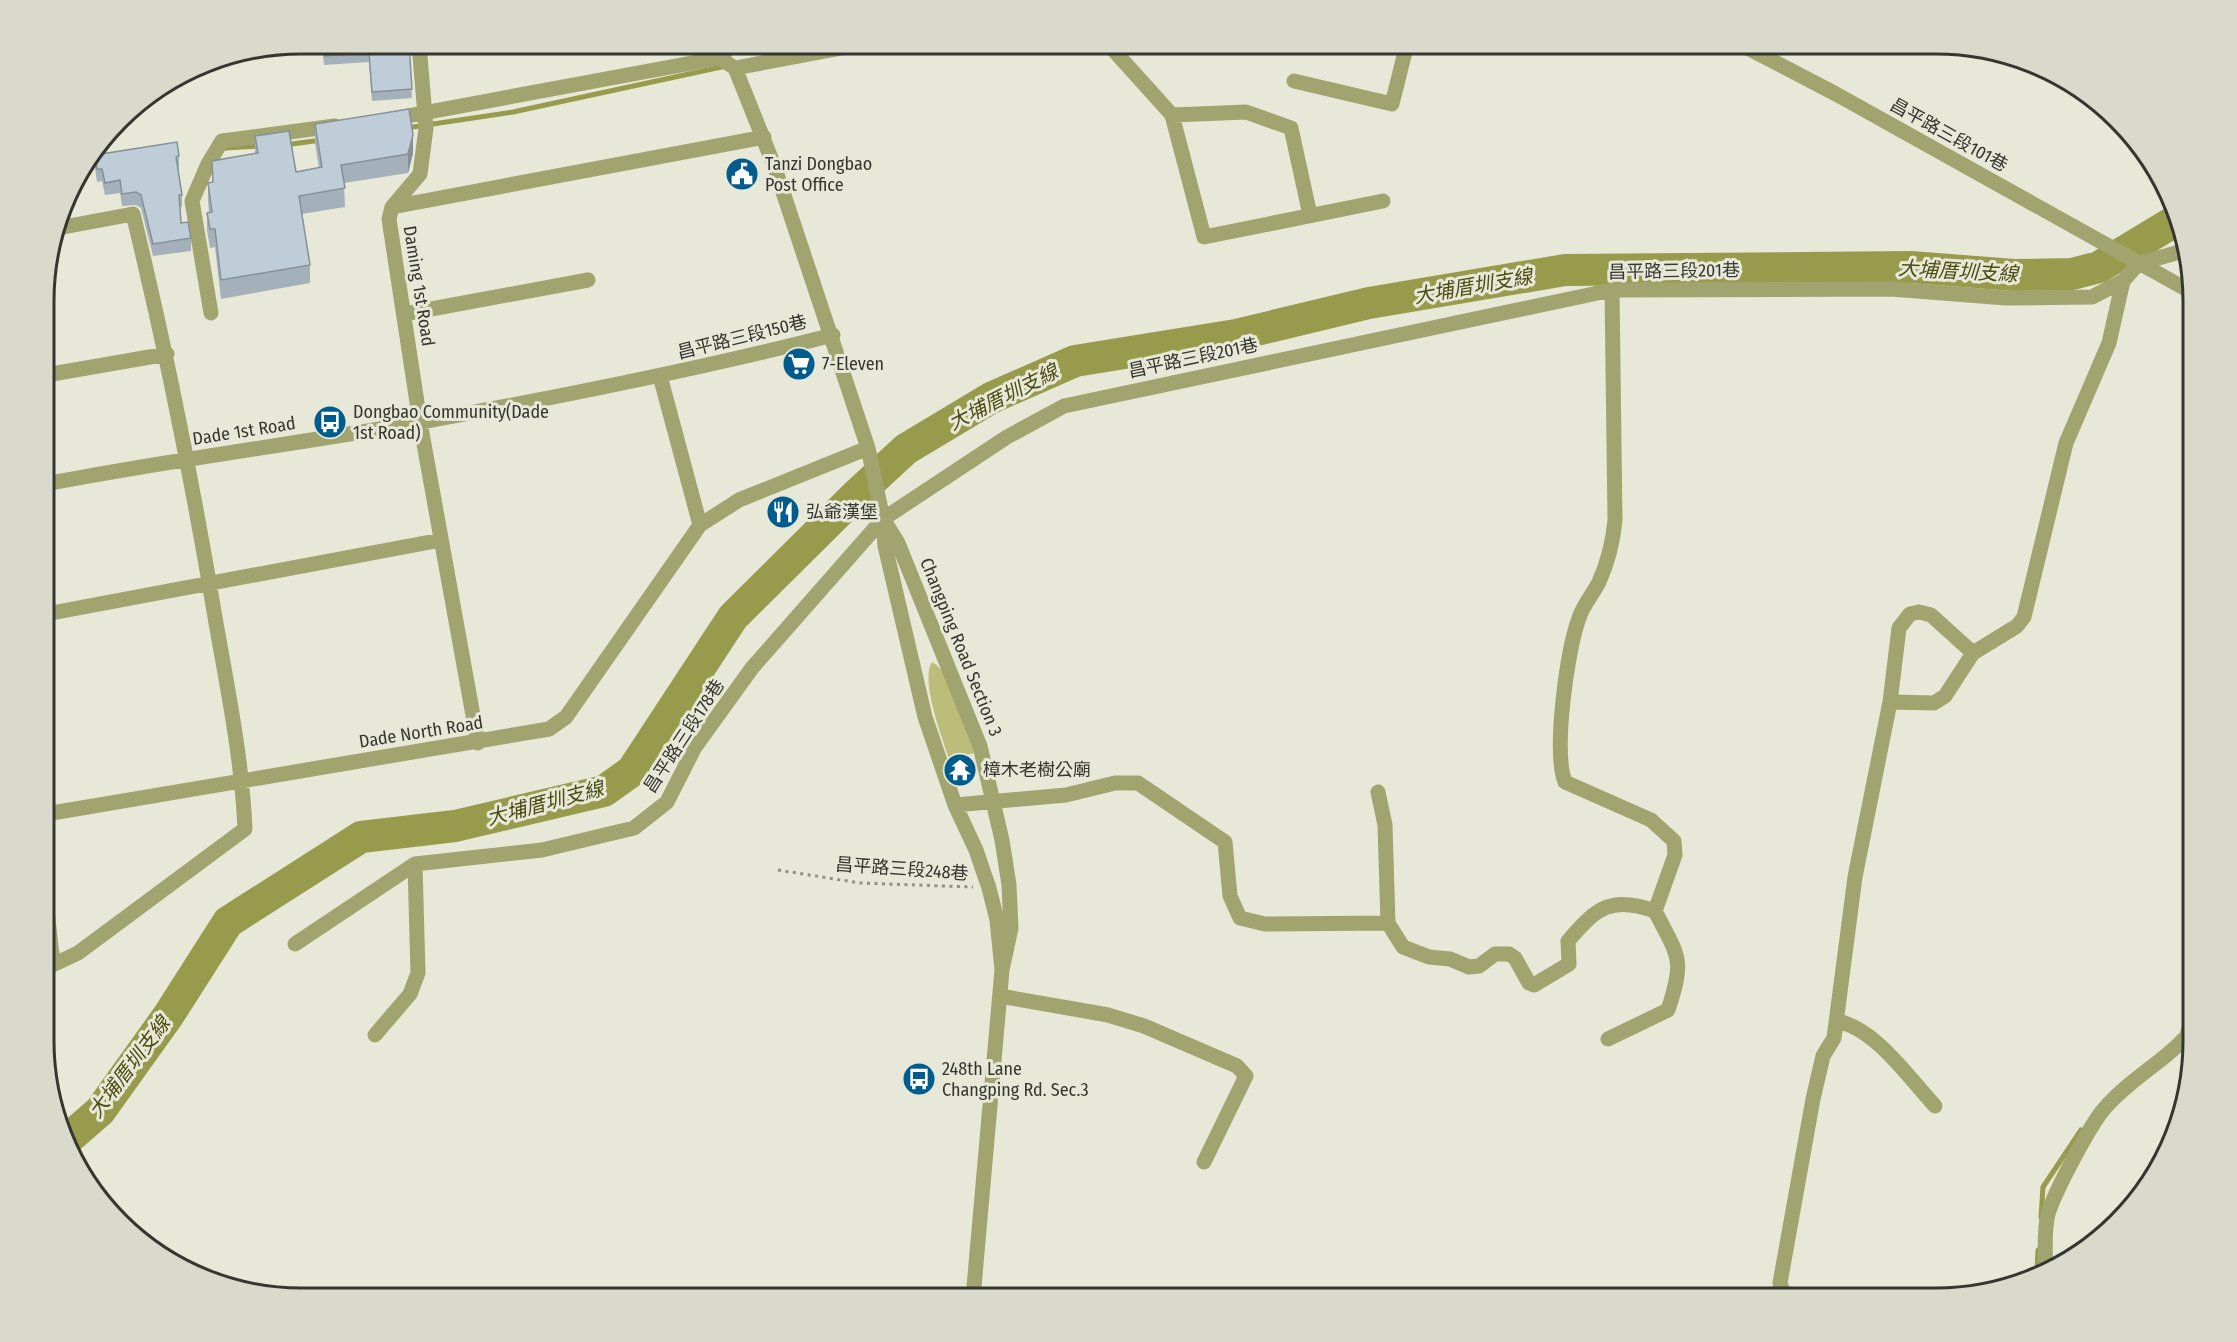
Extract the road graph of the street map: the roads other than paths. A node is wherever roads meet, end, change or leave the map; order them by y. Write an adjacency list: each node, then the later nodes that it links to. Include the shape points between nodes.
1 (420, 54): 11 (street)
2 (715, 54): 8 (street)
3 (723, 54): 8 (street)
4 (810, 54): 9 (street)
5 (1117, 54): 12 (street)
6 (1404, 54): 10 (street, via 1392,104)
7 (1759, 54): 21 (street, 昌平路三段101巷)
8 (719, 58): 9 (street); 11 (street)
9 (735, 68): 15 (street, Changping Road Section 3)
10 (1294, 81)
11 (425, 114): 13 (street); 17 (street, via 420,174)
12 (1172, 115): 18 (street, via 1246,112 1291,128); 18 (street, via 1204,237)
13 (380, 120)
14 (346, 125): 26 (street, via 222,141 192,201)
15 (764, 137): 17 (street, Daming 1st Road); 28 (street, Changping Road Section 3)
16 (1383, 201): 18 (street)
17 (392, 207): 27 (street, Daming 1st Road, via 389,219)
18 (1310, 215)
19 (65, 227): 29 (street, via 133,214)
20 (2178, 252): 21 (street)
21 (2138, 264): 23 (street, 昌平路三段201巷); 24 (street, 昌平路三段101巷)
22 (588, 280): 27 (street)
23 (2123, 281): 25 (street, 昌平路三段201巷, via 2092,297 2006,298 1891,289); 41 (street, via 2109,343 2066,443 2024,617 2017,626)
24 (2182, 287)
25 (1612, 290): 36 (street, 昌平路三段201巷, via 1064,406 1007,437); 50 (street, via 1615,520 1612,546 1579,619 1565,686 1560,769 1565,782 1651,820 1674,841 1676,855)
26 (211, 313)
27 (404, 314): 32 (street, Daming 1st Road)
28 (832, 335): 31 (street, 昌平路三段150巷); 33 (street, Changping Road Section 3)
29 (167, 354): 30 (street); 34 (street)
30 (54, 374)
31 (660, 376): 32 (street, Dade 1st Road); 37 (street)
32 (420, 422): 34 (street, Dade 1st Road); 38 (street, Daming 1st Road)
33 (868, 448): 36 (street, Changping Road Section 3); 37 (street, via 739,500)
34 (186, 459): 35 (street, Dade 1st Road); 39 (street)
35 (54, 482)
36 (883, 519): 46 (street, Changping Road Section 3, via 898,543 964,701 981,746); 47 (street, Changping Road Section 3, via 885,546 925,717); 49 (street, 昌平路三段178巷, via 752,668 695,747 667,802 634,828 542,850)
37 (700, 525): 43 (street, Dade North Road, via 566,717 549,729)
38 (441, 540): 39 (street); 43 (street, Daming 1st Road)
39 (210, 582): 40 (street); 44 (street)
40 (54, 612)
41 (1973, 652): 42 (street, via 1945,696 1934,703); 42 (street, via 1931,615 1910,614 1899,628)
42 (1890, 702): 56 (street, via 1855,877)
43 (478, 743): 44 (street, Dade North Road)
44 (243, 779): 48 (street, Dade North Road); 53 (street, via 245,829 78,953)
45 (1378, 792): 51 (street, via 1385,825)
46 (992, 803): 47 (street); 51 (street, via 1066,795 1115,783 1138,783 1225,842 1230,896 1240,918 1265,924); 54 (street, Changping Road Section 3, via 1009,885 1011,928)
47 (955, 805): 54 (street, Changping Road Section 3, via 989,888)
48 (54, 813)
49 (415, 864): 52 (street); 57 (street, via 418,973 410,994)
50 (1655, 911): 51 (street, via 1620,904 1590,915 1568,941 1569,964 1534,985 1509,954 1495,954 1479,966 1469,967 1450,959 1429,957 1403,947); 58 (street, via 1679,957 1679,975 1668,1010)
51 (1388, 923)
52 (295, 944)
53 (54, 964)
54 (1002, 970): 55 (street, Changping Road Section 3)
55 (1000, 996): 61 (street, via 1108,1015 1144,1026 1237,1066 1246,1076); 63 (street, Changping Road Section 3)
56 (1837, 1021): 60 (street, via 1849,1023 1872,1038); 64 (street, via 1834,1038 1823,1056 1813,1099)
57 (375, 1035)
58 (1608, 1039)
59 (2183, 1041): 62 (street, via 2104,1109 2073,1161 2048,1215)
60 (1935, 1106)
61 (1204, 1162)
62 (2046, 1262)
63 (974, 1288)
64 (1782, 1288)

